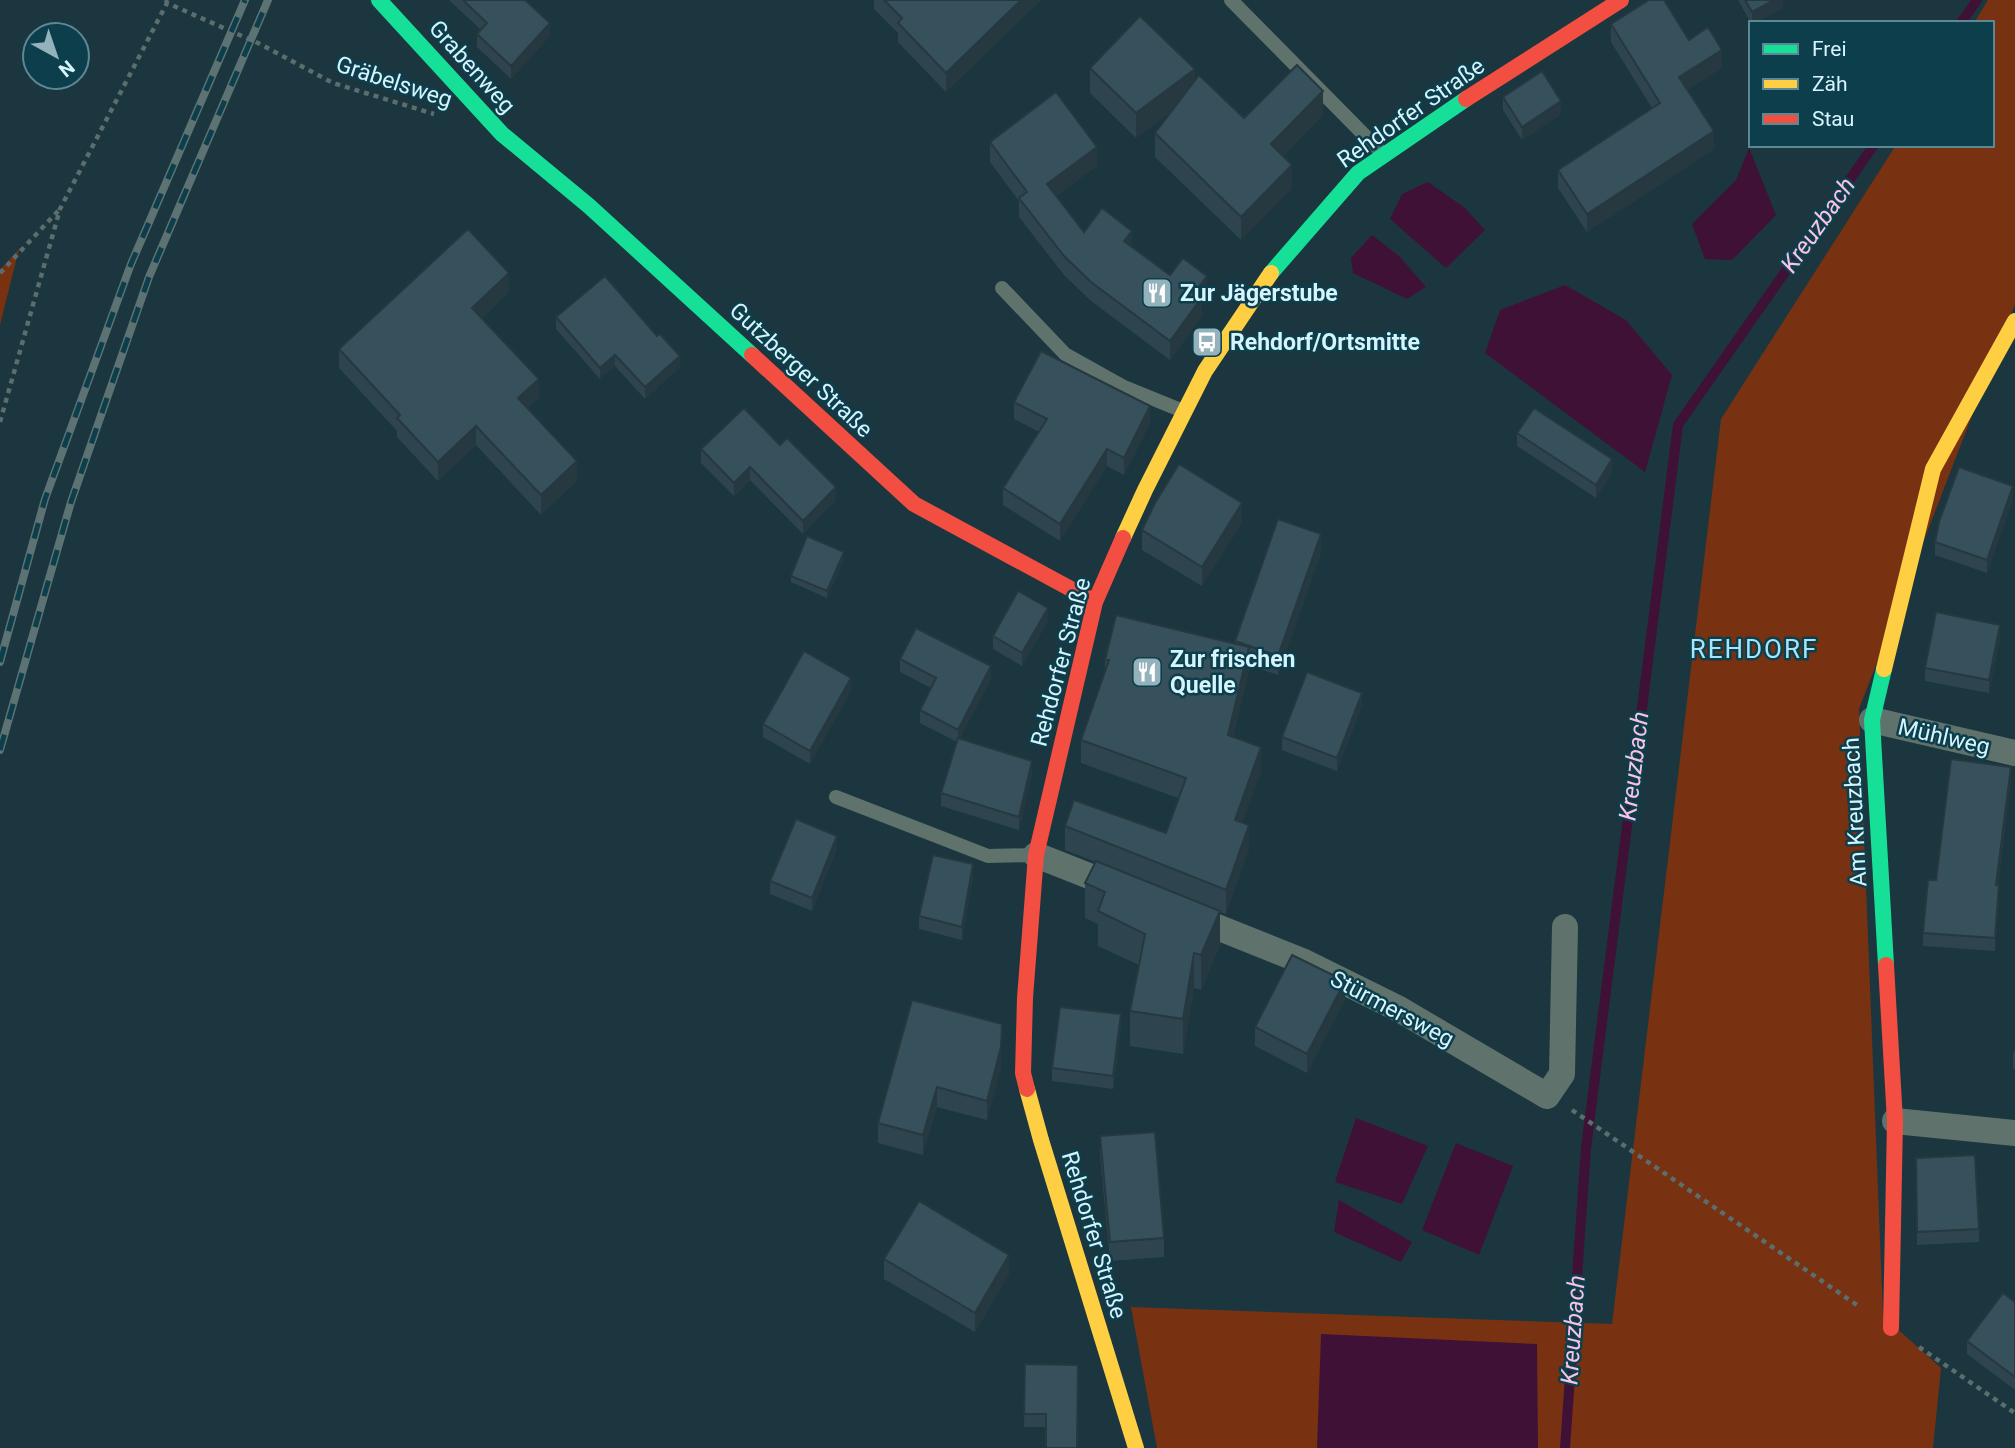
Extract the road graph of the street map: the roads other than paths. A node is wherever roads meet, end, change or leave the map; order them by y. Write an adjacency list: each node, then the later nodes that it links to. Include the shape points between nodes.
1 (379, 0): 4 (street, Grabenweg)
2 (1231, 0): 5 (lane)
3 (1621, 0): 5 (street, Rehdorfer Straße)
4 (502, 134): 9 (street, Gutzberger Straße, via 589,206 914,504)
5 (1384, 155): 8 (street, Rehdorfer Straße, via 1358,173 1268,277 1205,371)
6 (1002, 288): 8 (lane, via 1065,354 1124,387)
7 (2015, 321): 10 (street, Am Kreuzbach, via 1933,469)
8 (1184, 412): 9 (street, Rehdorfer Straße)
9 (1096, 602): 13 (street, Rehdorfer Straße)
10 (1872, 720): 11 (street, Mühlweg); 15 (street, Am Kreuzbach)
11 (2015, 753)
12 (836, 796): 13 (lane, via 988,856)
13 (1036, 855): 14 (street, Stürmersweg, via 1303,961 1399,1009 1548,1096 1562,1074); 18 (street, Rehdorfer Straße, via 1023,1073)
14 (1565, 927)
15 (1895, 1121): 16 (street); 17 (street, Am Kreuzbach)
16 (2015, 1133)
17 (1891, 1328)
18 (1136, 1448)

